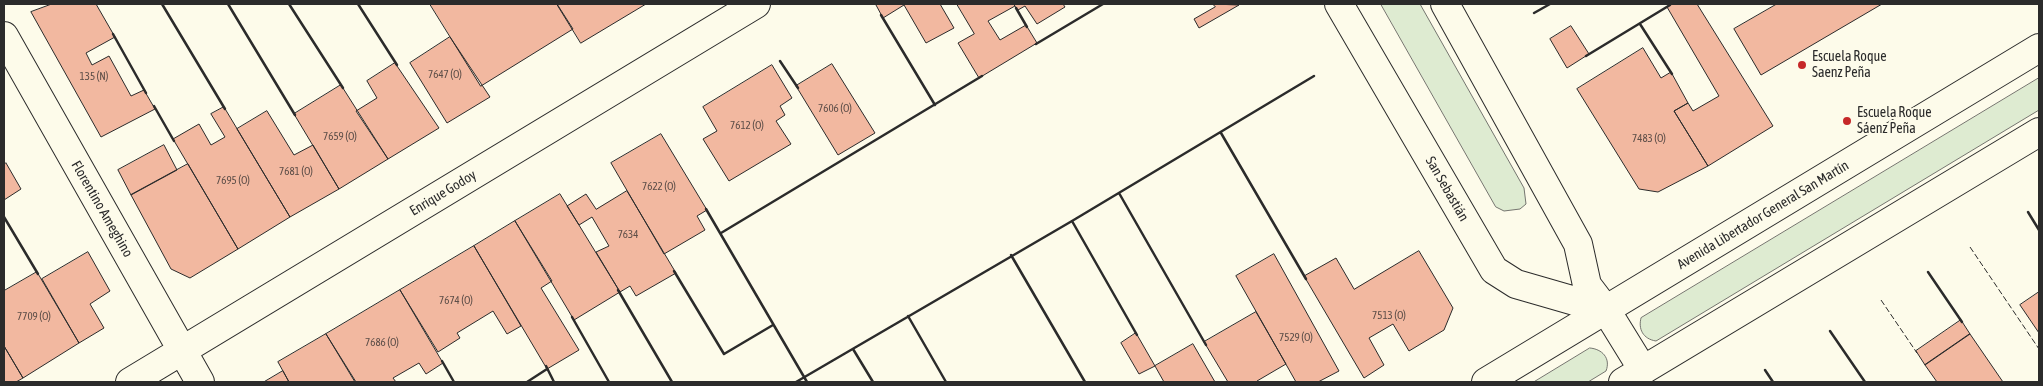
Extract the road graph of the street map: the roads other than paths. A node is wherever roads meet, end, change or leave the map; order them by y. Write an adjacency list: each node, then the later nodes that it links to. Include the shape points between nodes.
1 (756, 4): 8 (street, Enrique Godoy)
2 (1339, 4): 7 (street, San Sebastián, via 1494,270 1516,284)
3 (1446, 4): 7 (street, via 1578,244 1587,285)
4 (4, 36): 8 (street, Florentino Ameghino)
5 (2039, 48): 7 (street, Avenida Libertador General San Martín)
6 (2039, 132): 9 (street)
7 (1606, 310): 9 (street); 12 (street, Avenida Libertador General San Martín)
8 (183, 351): 10 (street, Enrique Godoy); 11 (street, Florentino Ameghino)
9 (1633, 376)
10 (130, 382)
11 (200, 382)
12 (1486, 382)

